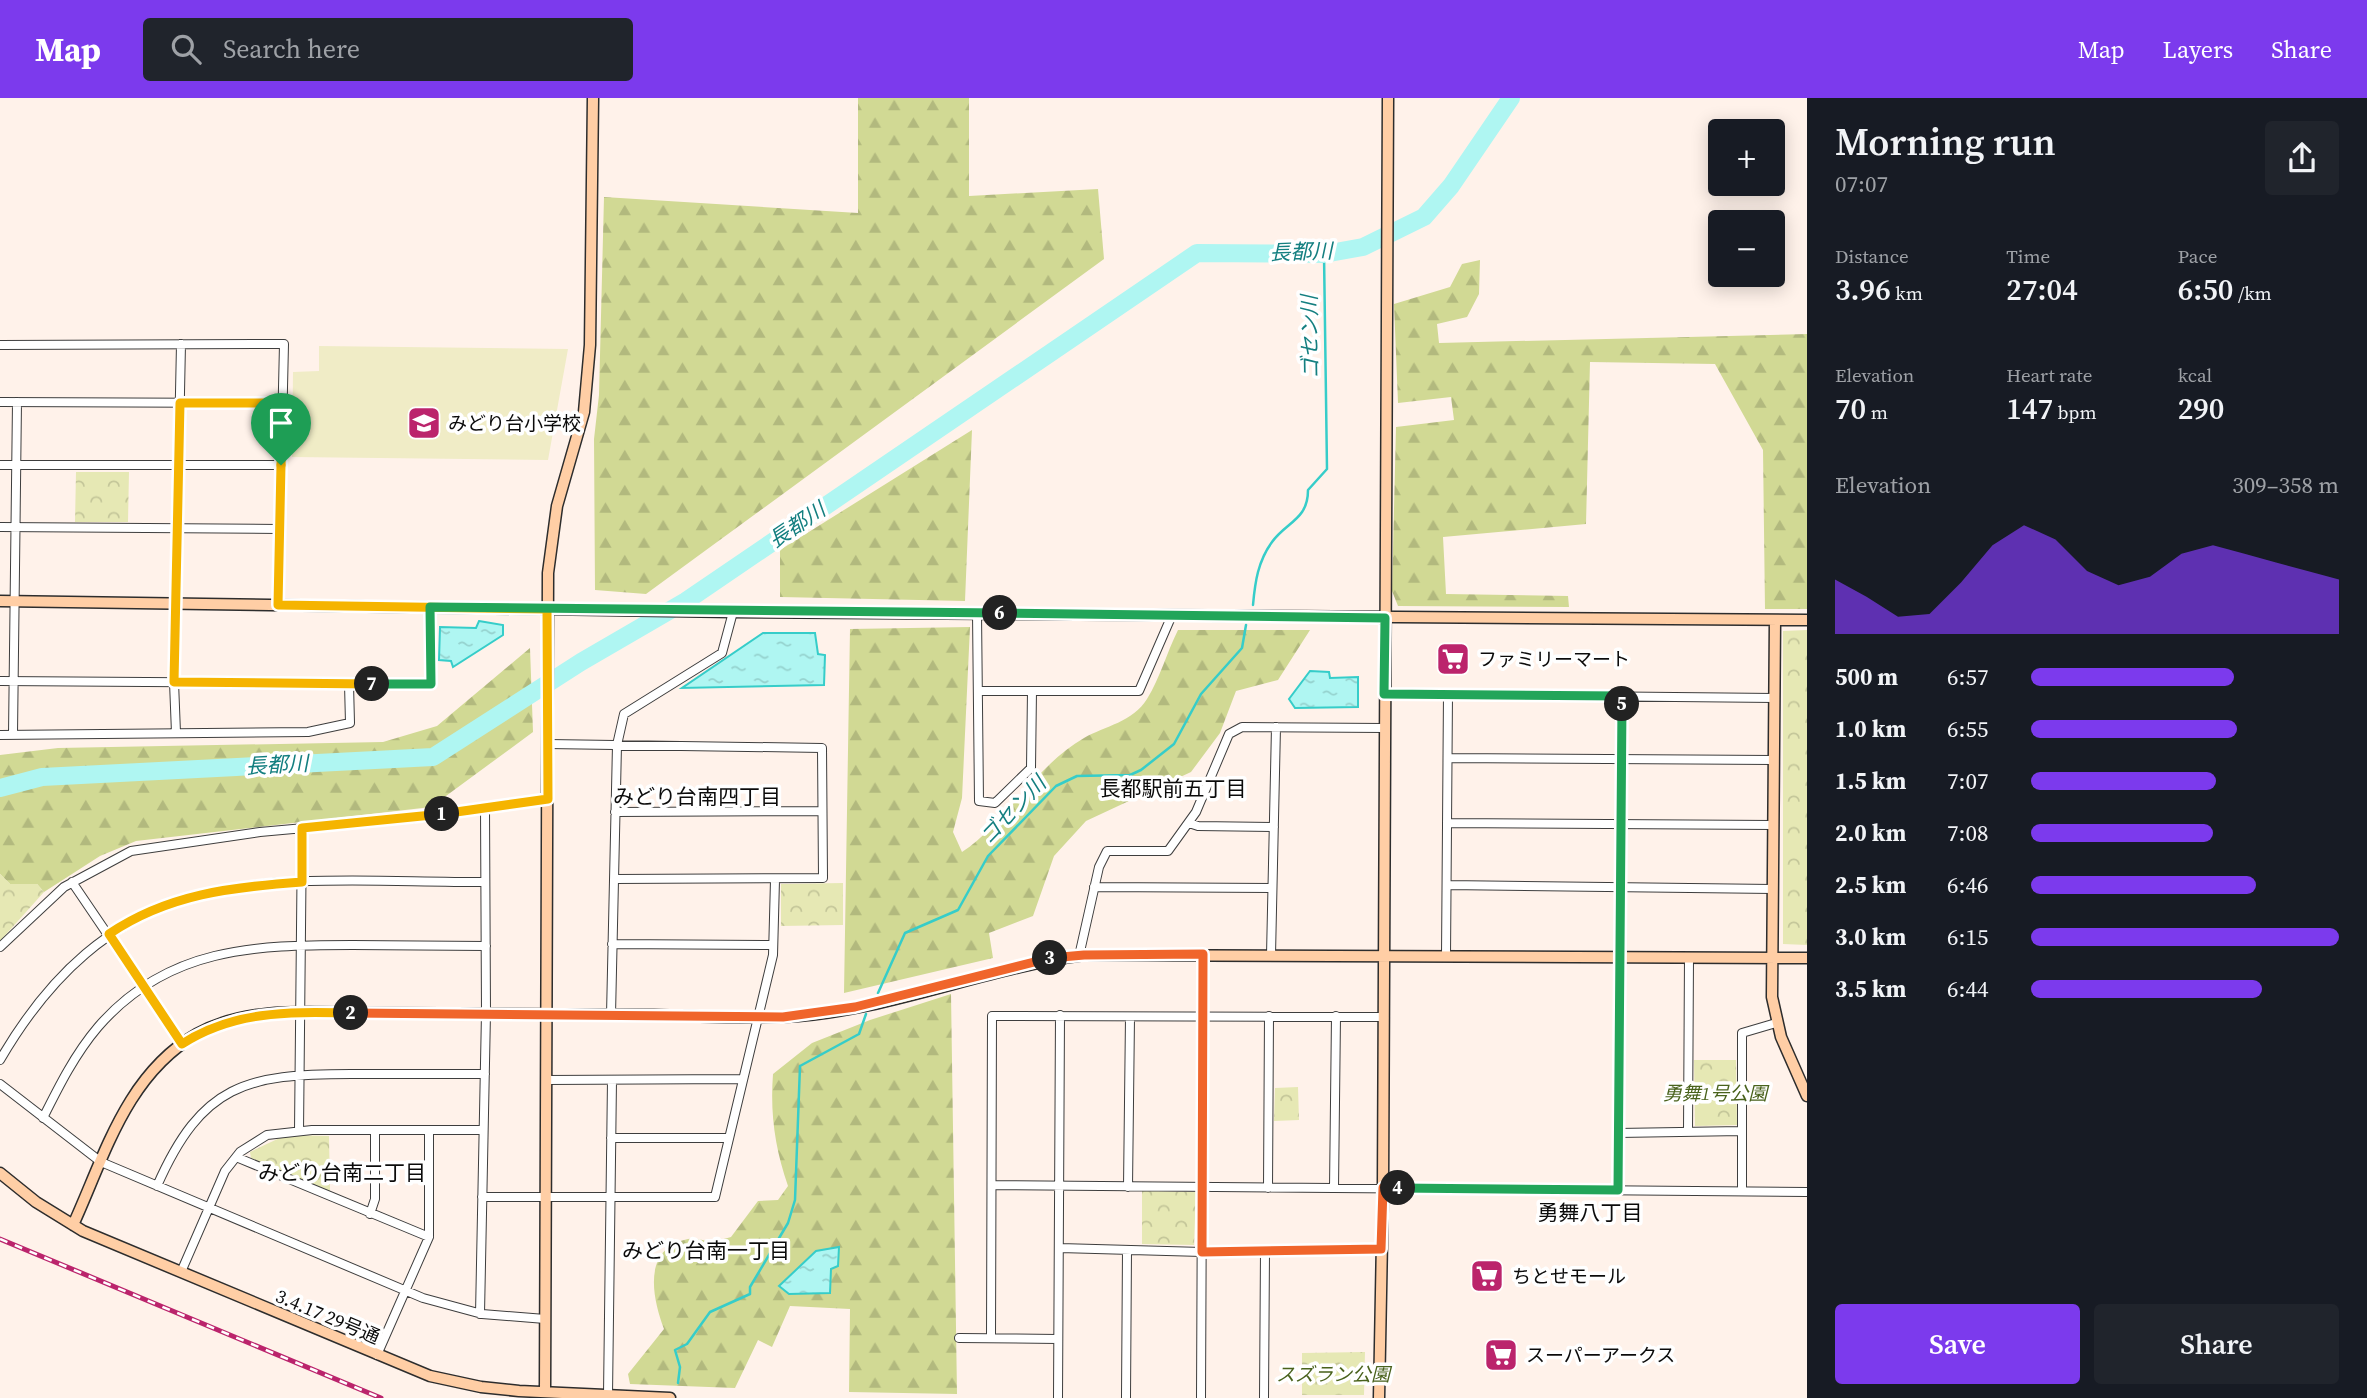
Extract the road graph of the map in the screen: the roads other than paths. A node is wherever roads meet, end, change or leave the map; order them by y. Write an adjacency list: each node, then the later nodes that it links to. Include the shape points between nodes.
1 (593, 98): 22 (street, via 590,345 584,412 557,506)
2 (1388, 98): 26 (street)
3 (181, 344): 4 (street); 7 (street); 8 (street, via 284,344)
4 (0, 345)
5 (0, 402): 6 (street)
6 (17, 402): 7 (street); 10 (street)
7 (180, 403): 8 (street); 12 (street)
8 (283, 403): 11 (street)
9 (0, 465): 10 (street)
10 (16, 465): 12 (street); 14 (street)
11 (281, 465): 12 (street); 16 (street)
12 (179, 467): 15 (street)
13 (0, 527): 14 (street)
14 (15, 527): 15 (street); 18 (street)
15 (178, 528): 16 (street); 19 (street)
16 (280, 529): 20 (street)
17 (0, 601): 18 (street)
18 (15, 601): 19 (street); 30 (street)
19 (176, 603): 20 (street); 31 (street)
20 (278, 605): 21 (street)
21 (430, 607): 22 (street); 32 (street, via 431,684)
22 (547, 609): 23 (street); 44 (street)
23 (733, 612): 24 (street); 45 (street, via 722,653 624,715)
24 (977, 613): 25 (street); 33 (street)
25 (1172, 615): 26 (street); 34 (street, via 1139,691)
26 (1385, 618): 27 (street); 35 (street)
27 (1775, 620): 28 (street); 38 (street)
28 (1807, 620)
29 (0, 681): 30 (street)
30 (13, 681): 31 (street); 43 (street)
31 (174, 682): 32 (street); 41 (street)
32 (349, 684): 41 (street, via 350,723 309,732)
33 (978, 691): 34 (street); 34 (street, via 979,801 995,803 1031,768)
34 (1032, 691)
35 (1384, 694): 36 (street); 40 (street)
36 (1448, 694): 37 (street); 46 (street)
37 (1622, 696): 38 (street); 47 (street)
38 (1775, 698): 48 (street)
39 (1276, 727): 40 (street); 54 (street, via 1241,727 1230,734); 57 (street)
40 (1384, 728): 78 (street)
41 (176, 733): 43 (street)
42 (0, 734): 43 (street)
43 (13, 734)
44 (548, 744): 45 (street); 49 (street)
45 (617, 745): 51 (street, via 822,748); 52 (street)
46 (1448, 758): 47 (street); 53 (street)
47 (1621, 759): 48 (street); 55 (street)
48 (1774, 760): 56 (street)
49 (548, 799): 50 (street); 87 (street)
50 (485, 808): 58 (street); 63 (street)
51 (822, 811): 52 (street); 60 (street, via 823,878)
52 (615, 812): 59 (street)
53 (1447, 822): 55 (street); 64 (street)
54 (1189, 823): 57 (street); 65 (street, via 1168,851 1107,851)
55 (1620, 823): 56 (street); 66 (street)
56 (1774, 825): 68 (street)
57 (1274, 827): 67 (street)
58 (302, 828): 61 (street, via 131,851); 62 (street)
59 (614, 879): 60 (street); 70 (street)
60 (775, 880): 72 (street)
61 (72, 882): 69 (street); 74 (street)
62 (302, 882): 63 (street); 69 (street, via 190,895); 71 (street)
63 (485, 882): 73 (street)
64 (1447, 885): 66 (street); 79 (street)
65 (1094, 887): 67 (street); 77 (street)
66 (1620, 887): 68 (street); 80 (street)
67 (1272, 888): 76 (street)
68 (1773, 889): 82 (street)
69 (109, 934): 84 (street); 98 (street, via 40,998)
70 (612, 944): 72 (street); 88 (street)
71 (302, 945): 73 (street); 84 (street, via 251,947 214,955); 85 (street)
72 (774, 945): 90 (street)
73 (486, 946): 86 (street)
74 (0, 947)
75 (1203, 954): 76 (street); 77 (street); 91 (street)
76 (1271, 955): 78 (street)
77 (1079, 956): 90 (street, via 1051,958 855,1007)
78 (1383, 956): 79 (street); 95 (street)
79 (1446, 956): 80 (street)
80 (1619, 957): 81 (street); 113 (street)
81 (1689, 958): 82 (street); 112 (street)
82 (1773, 958): 83 (street); 96 (street)
83 (1807, 958)
84 (143, 987): 97 (street); 106 (street, via 88,1040)
85 (302, 1012): 86 (street); 97 (street, via 233,1020); 99 (street)
86 (486, 1013): 87 (street); 100 (street)
87 (546, 1013): 88 (street); 102 (street)
88 (611, 1015): 90 (street)
89 (1060, 1015): 94 (street); 119 (street, via 992,1016); 121 (street)
90 (757, 1016): 101 (street)
91 (1202, 1016): 92 (street); 94 (street); 123 (street)
92 (1269, 1016): 93 (street); 124 (street)
93 (1336, 1016): 95 (street); 125 (street)
94 (1130, 1017): 122 (street)
95 (1382, 1017): 126 (street)
96 (1776, 1023): 105 (street); 111 (street, via 1742,1033)
97 (182, 1044): 117 (street, via 134,1092)
98 (0, 1060)
99 (300, 1074): 100 (street); 110 (street); 120 (street, via 266,1078 212,1105 180,1139)
100 (485, 1074): 109 (street)
101 (742, 1079): 103 (street); 115 (street)
102 (546, 1080): 103 (street); 131 (street)
103 (611, 1080): 114 (street)
104 (0, 1084): 106 (street)
105 (1807, 1096)
106 (43, 1118): 117 (street)
107 (375, 1130): 108 (street); 110 (street); 134 (street, via 375,1199)
108 (429, 1130): 109 (street); 136 (street)
109 (483, 1130): 130 (street)
110 (299, 1131): 116 (street, via 267,1135)
111 (1742, 1131): 112 (street); 128 (street)
112 (1688, 1132): 113 (street)
113 (1618, 1133): 127 (street)
114 (611, 1138): 115 (street); 132 (street)
115 (728, 1138): 132 (street, via 715,1197)
116 (236, 1157): 133 (street); 134 (street)
117 (101, 1162): 120 (street); 135 (street)
118 (0, 1173): 135 (street, 3.4.17 29号通)
119 (993, 1185): 121 (street); 147 (street)
120 (158, 1186): 133 (street)
121 (1060, 1186): 122 (street); 137 (street)
122 (1128, 1187): 123 (street)
123 (1202, 1188): 124 (street); 141 (street)
124 (1268, 1188): 125 (street)
125 (1334, 1188): 126 (street)
126 (1383, 1188): 127 (street); 138 (street)
127 (1618, 1190): 128 (street)
128 (1742, 1191): 129 (street)
129 (1807, 1192)
130 (482, 1196): 131 (street); 144 (street)
131 (545, 1197): 132 (street); 145 (street)
132 (610, 1197): 151 (street)
133 (208, 1207): 142 (street); 143 (street)
134 (370, 1214): 136 (street)
135 (73, 1225): 142 (street, 3.4.17 29号通)
136 (429, 1237): 143 (street)
137 (1059, 1248): 139 (street); 148 (street)
138 (1381, 1249): 140 (street); 157 (street)
139 (1127, 1250): 141 (street); 154 (street)
140 (1265, 1251): 141 (street); 156 (street)
141 (1202, 1252): 155 (street)
142 (181, 1272): 149 (street, 3.4.17 29号通)
143 (406, 1291): 144 (street); 149 (street)
144 (480, 1314): 145 (street)
145 (545, 1320): 150 (street)
146 (959, 1338): 147 (street)
147 (990, 1338): 148 (street)
148 (1058, 1339): 153 (street)
149 (377, 1355): 150 (street, 3.4.17 29号通, via 449,1381)
150 (545, 1395): 151 (street, 3.4.17 29号通)
151 (608, 1395): 152 (street, 3.4.17 29号通)
152 (670, 1398)
153 (1058, 1398)
154 (1126, 1398)
155 (1201, 1398)
156 (1264, 1398)
157 (1379, 1398)

